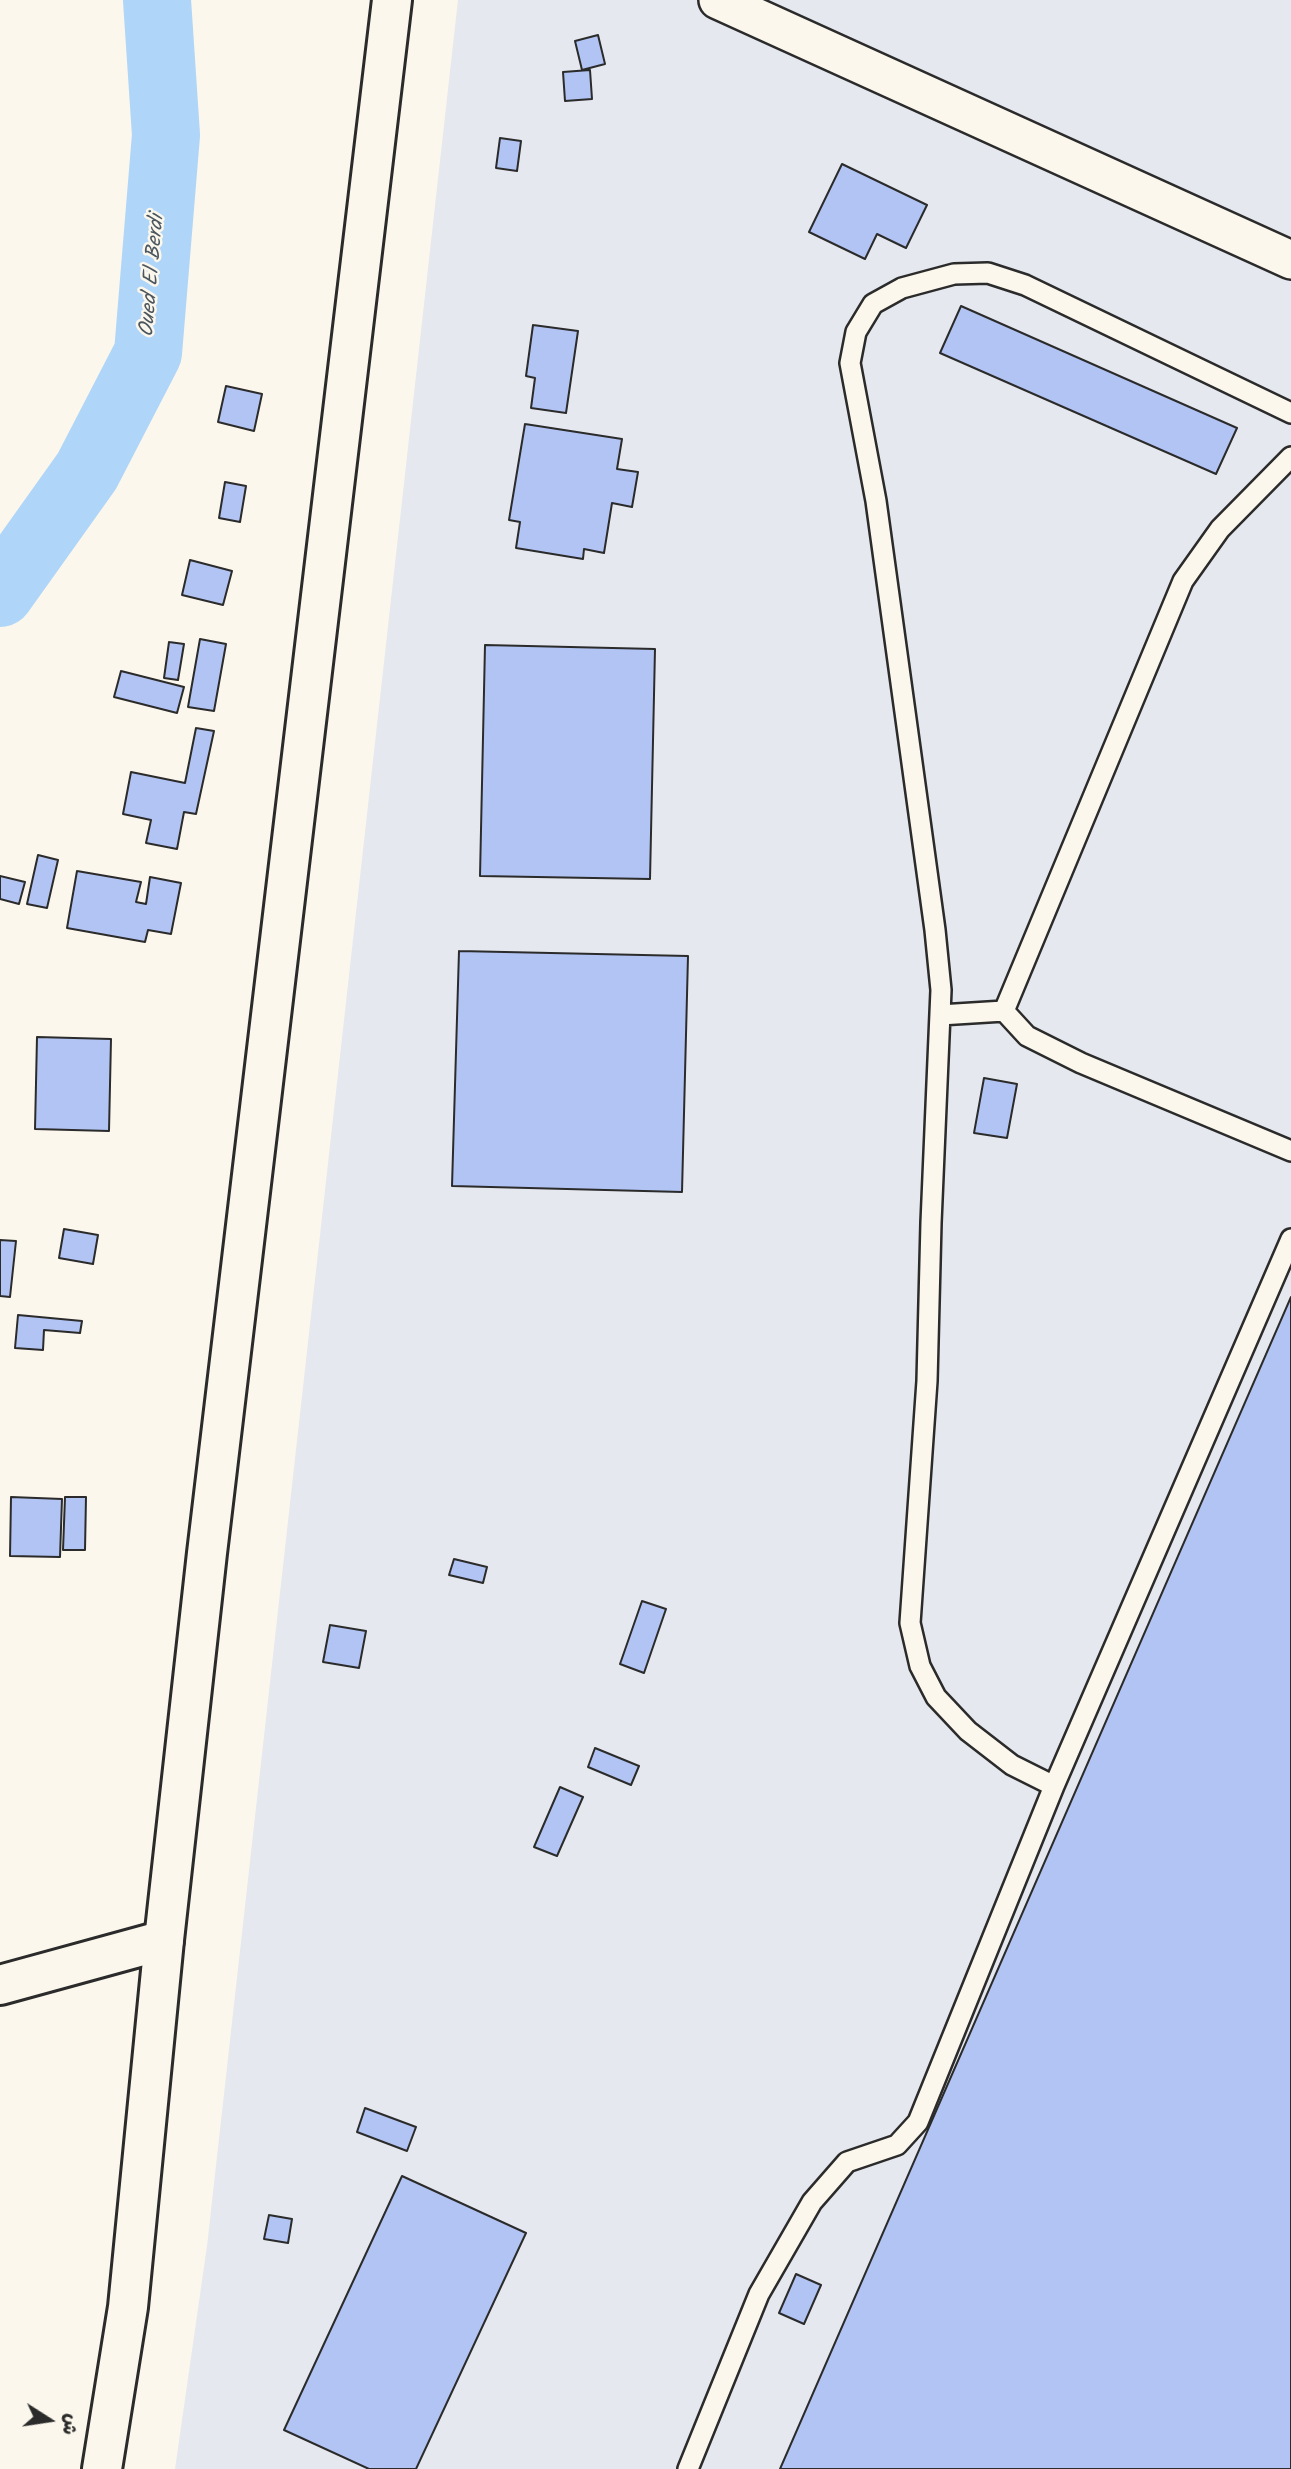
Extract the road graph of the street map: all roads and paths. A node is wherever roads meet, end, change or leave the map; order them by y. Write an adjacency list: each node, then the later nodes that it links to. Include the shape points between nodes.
1 (392, 0): 11 (main road)
2 (718, 0): 3 (street)
3 (1291, 260)
4 (1291, 413): 7 (lane, via 1025,285 988,273 954,274 902,288 873,304 856,332 850,363 876,501 935,930)
5 (1291, 457): 6 (lane, via 1220,529 1183,581)
6 (1004, 1011): 7 (lane); 8 (lane, via 1027,1036 1081,1063)
7 (940, 1015): 10 (lane, via 928,1381 910,1623 920,1666 936,1697 968,1731 1012,1765)
8 (1291, 1151)
9 (1291, 1238): 10 (lane)
10 (1054, 1786): 14 (lane, via 918,2122 897,2145 847,2162 812,2202 758,2294)
11 (164, 1940): 12 (main road); 13 (main road, via 128,2307)
12 (0, 1985)
13 (102, 2469)
14 (688, 2469)

